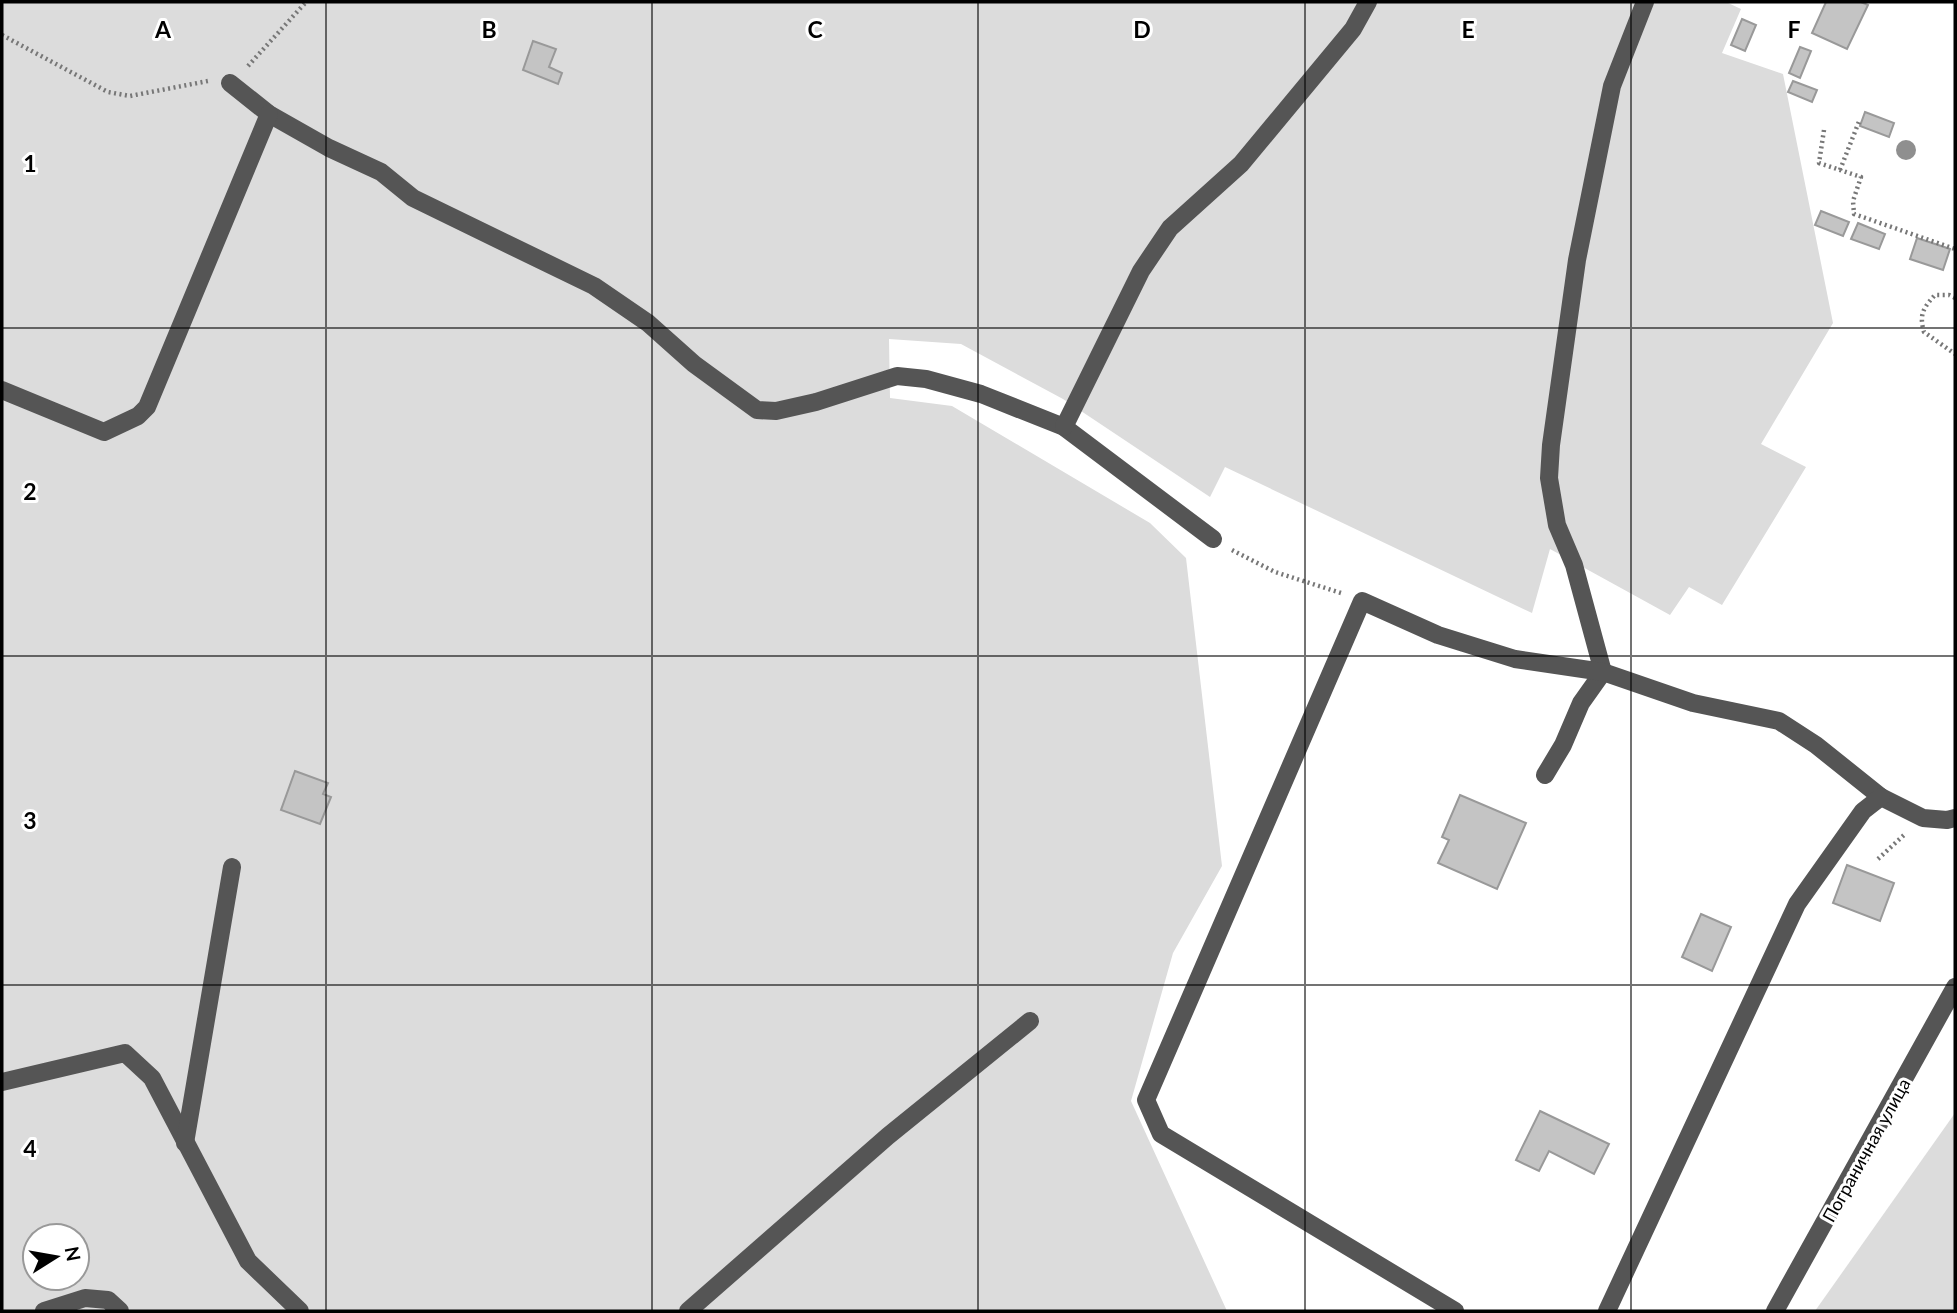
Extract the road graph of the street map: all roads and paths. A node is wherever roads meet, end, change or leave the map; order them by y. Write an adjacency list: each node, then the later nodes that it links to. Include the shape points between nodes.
1 (306, 2): 5 (path)
2 (1368, 2): 14 (street, via 1353,29 1241,164 1170,228 1141,271)
3 (1645, 2): 17 (street, via 1612,86 1577,260 1550,456 1557,525 1574,565)
4 (2, 35): 5 (path, via 108,92 130,96 215,80)
5 (230, 83): 6 (street)
6 (269, 114): 13 (street, via 147,407 104,432); 14 (street, via 381,172 413,198 594,286 757,410 776,411 817,402 897,376 981,394)
7 (1860, 119): 9 (path)
8 (1824, 130): 9 (path, via 1819,163)
9 (1840, 170): 10 (path, via 1861,177 1854,214)
10 (1955, 248)
11 (1955, 298): 12 (path, via 1935,295 1920,317 1924,332)
12 (1955, 354)
13 (2, 390)
14 (1064, 428): 15 (street)
15 (1213, 539): 16 (path, via 1275,572)
16 (1362, 601): 17 (street, via 1438,635 1515,659); 33 (street, via 1146,1100 1161,1134)
17 (1603, 672): 18 (street, via 1581,703); 19 (street, via 1693,703 1779,721)
18 (1545, 775)
19 (1881, 797): 20 (street); 34 (street, via 1863,811 1797,904)
20 (1923, 818): 21 (street); 22 (path)
21 (1955, 818)
22 (1878, 859)
23 (232, 867): 28 (street)
24 (1955, 987): 25 (street, Пограничная улица)
25 (1948, 1017): 35 (street, Пограничная улица)
26 (1030, 1021): 32 (street, via 888,1136)
27 (2, 1082): 28 (street, via 125,1053 152,1078)
28 (186, 1143): 31 (street, via 248,1261)
29 (44, 1311): 30 (street, via 85,1298 108,1300)
30 (120, 1311)
31 (300, 1311)
32 (688, 1311)
33 (1455, 1311)
34 (1607, 1311)
35 (1775, 1311)

